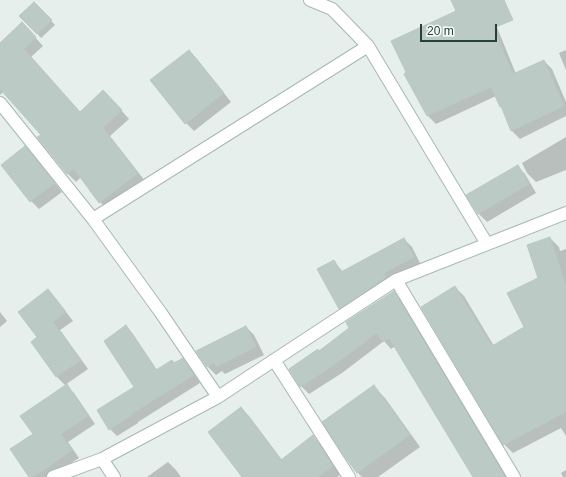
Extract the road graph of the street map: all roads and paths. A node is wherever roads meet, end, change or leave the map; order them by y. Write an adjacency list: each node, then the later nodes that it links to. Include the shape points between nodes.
1 (310, 0): 2 (street, via 332,9)
2 (368, 46): 5 (street); 6 (street)
3 (0, 103): 5 (street)
4 (566, 213): 6 (street)
5 (93, 219): 9 (street)
6 (487, 244): 7 (street)
7 (396, 280): 8 (street); 14 (street)
8 (274, 360): 9 (street); 13 (street)
9 (218, 397): 10 (street)
10 (102, 459): 11 (street); 12 (street)
11 (52, 477)
12 (114, 477)
13 (349, 477)
14 (514, 477)

